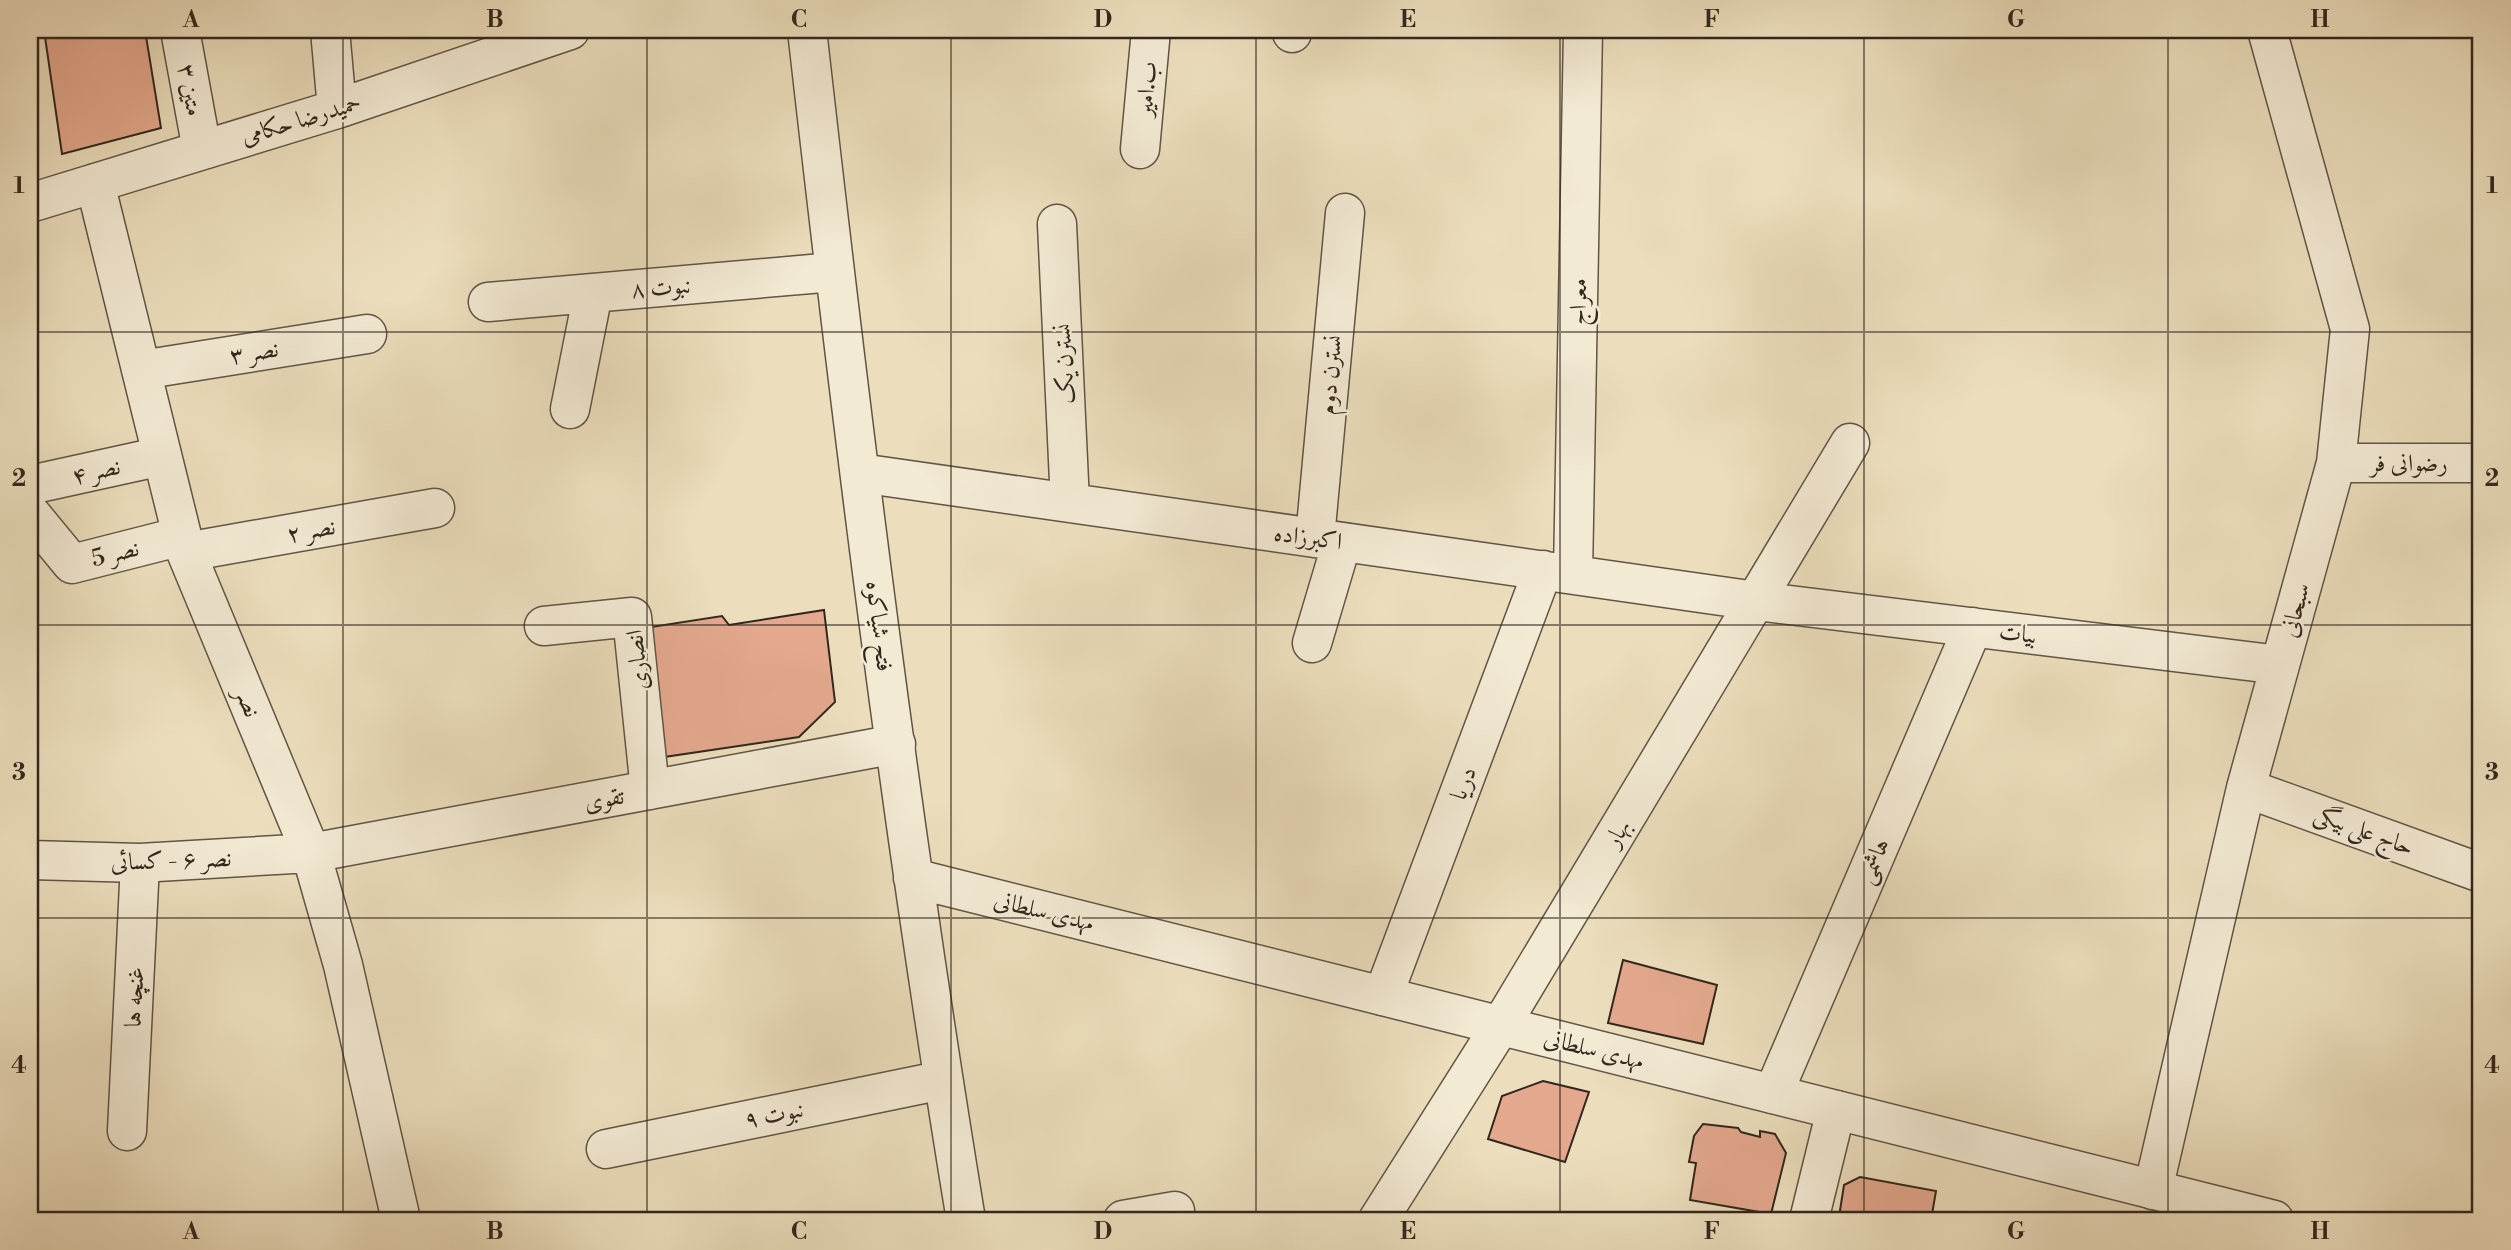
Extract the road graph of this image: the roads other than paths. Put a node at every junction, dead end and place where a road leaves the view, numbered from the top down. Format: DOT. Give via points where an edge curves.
graph roads {
  1 [pos="180,30"];
  2 [pos="330,30"];
  3 [pos="570,30"];
  4 [pos="807,30"];
  5 [pos="1151,30"];
  6 [pos="1583,30"];
  7 [pos="2267,30"];
  8 [pos="337,109"];
  9 [pos="1140,149"];
  10 [pos="202,150"];
  11 [pos="95,183"];
  12 [pos="30,203"];
  13 [pos="1345,213"];
  14 [pos="1057,225"];
  15 [pos="834,272"];
  16 [pos="593,293"];
  17 [pos="488,302"];
  18 [pos="367,334"];
  19 [pos="141,370"];
  20 [pos="570,409"];
  21 [pos="1850,443"];
  22 [pos="162,456"];
  23 [pos="2336,463"];
  24 [pos="2481,463"];
  25 [pos="860,473"];
  26 [pos="30,485"];
  27 [pos="1070,503"];
  28 [pos="435,508"];
  29 [pos="30,513"];
  30 [pos="1328,540"];
  31 [pos="184,544"];
  32 [pos="1558,572"];
  33 [pos="1756,601"];
  34 [pos="544,626"];
  35 [pos="1973,627"];
  36 [pos="1312,643"];
  37 [pos="2280,665"];
  38 [pos="896,744"];
  39 [pos="2246,788"];
  40 [pos="650,790"];
  41 [pos="312,853"];
  42 [pos="30,860"];
  43 [pos="140,863"];
  44 [pos="2481,873"];
  45 [pos="913,878"];
  46 [pos="1383,996"];
  47 [pos="1501,1026"];
  48 [pos="943,1080"];
  49 [pos="1773,1094"];
  50 [pos="1836,1110"];
  51 [pos="127,1131"];
  52 [pos="606,1149"];
  53 [pos="2153,1190"];
  54 [pos="1175,1211"];
  55 [pos="401,1220"];
  56 [pos="967,1220"];
  57 [pos="1123,1220"];
  58 [pos="1378,1220"];
  59 [pos="1808,1220"];
  60 [pos="2274,1220"];
  1 -- 10 [label="street, متین ۳"];
  2 -- 8 [label="street"];
  3 -- 8 [label="street, حمیدرضا حکامی"];
  4 -- 15 [label="street, فتح شیاکوه"];
  5 -- 9 [label="street, ب.امیر"];
  6 -- 32 [label="street, معراج"];
  7 -- 23 [label="street, سبحانی" via="2350,329"];
  8 -- 10 [label="street, حمیدرضا حکامی"];
  10 -- 11 [label="street, حمیدرضا حکامی"];
  11 -- 12 [label="street, حمیدرضا حکامی"];
  11 -- 19 [label="street, نصر"];
  13 -- 30 [label="street, نسترن دوم"];
  14 -- 27 [label="street, نسترن یک"];
  15 -- 16 [label="street, نبوت ۸"];
  15 -- 25 [label="street, فتح شیاکوه"];
  16 -- 17 [label="street, نبوت ۸"];
  16 -- 20 [label="street"];
  18 -- 19 [label="street, نصر ۳"];
  19 -- 22 [label="street, نصر"];
  21 -- 33 [label="street, بهار"];
  22 -- 26 [label="street, نصر ۴"];
  22 -- 31 [label="street, نصر"];
  23 -- 24 [label="street, رضوانی فر"];
  23 -- 37 [label="street, سبحانی"];
  25 -- 27 [label="street, اکبرزاده"];
  25 -- 38 [label="street, فتح شیاکوه"];
  27 -- 30 [label="street, اکبرزاده"];
  28 -- 31 [label="street, نصر ۲"];
  29 -- 31 [label="street, نصر 5" via="72,564"];
  30 -- 32 [label="street, اکبرزاده"];
  30 -- 36 [label="street, نسترن دوم"];
  31 -- 41 [label="street, نصر"];
  32 -- 33 [label="street, اکبرزاده"];
  32 -- 46 [label="street, دریا"];
  33 -- 35 [label="street, بیات"];
  33 -- 47 [label="street, بهار"];
  34 -- 40 [label="street, انصاری" via="632,617"];
  35 -- 37 [label="street, بیات"];
  35 -- 49 [label="street, هاشمی"];
  37 -- 39 [label="street, سبحانی"];
  38 -- 40 [label="street, تقوی"];
  38 -- 45 [label="street, فتح شیاکوه"];
  39 -- 44 [label="street, حاج علی بیگی"];
  39 -- 53 [label="street, سبحانی"];
  40 -- 41 [label="street, تقوی"];
  41 -- 43 [label="street, نصر ۶ - کسائی"];
  41 -- 55 [label="street, نصر"];
  42 -- 43 [label="street, نصر ۶ - کسائی"];
  43 -- 51 [label="street, غنچه ها"];
  45 -- 46 [label="street, مهدی سلطانی"];
  45 -- 48 [label="street, فتح شیاکوه"];
  46 -- 47 [label="street, مهدی سلطانی"];
  47 -- 49 [label="street, مهدی سلطانی"];
  47 -- 58 [label="street, بهار"];
  48 -- 52 [label="street, نبوت ۹"];
  48 -- 56 [label="street, فتح شیاکوه"];
  49 -- 50 [label="street, مهدی سلطانی"];
  50 -- 53 [label="street, مهدی سلطانی"];
  50 -- 59 [label="street"];
  53 -- 60 [label="street, مهدی سلطانی"];
  54 -- 57 [label="street"];
}
